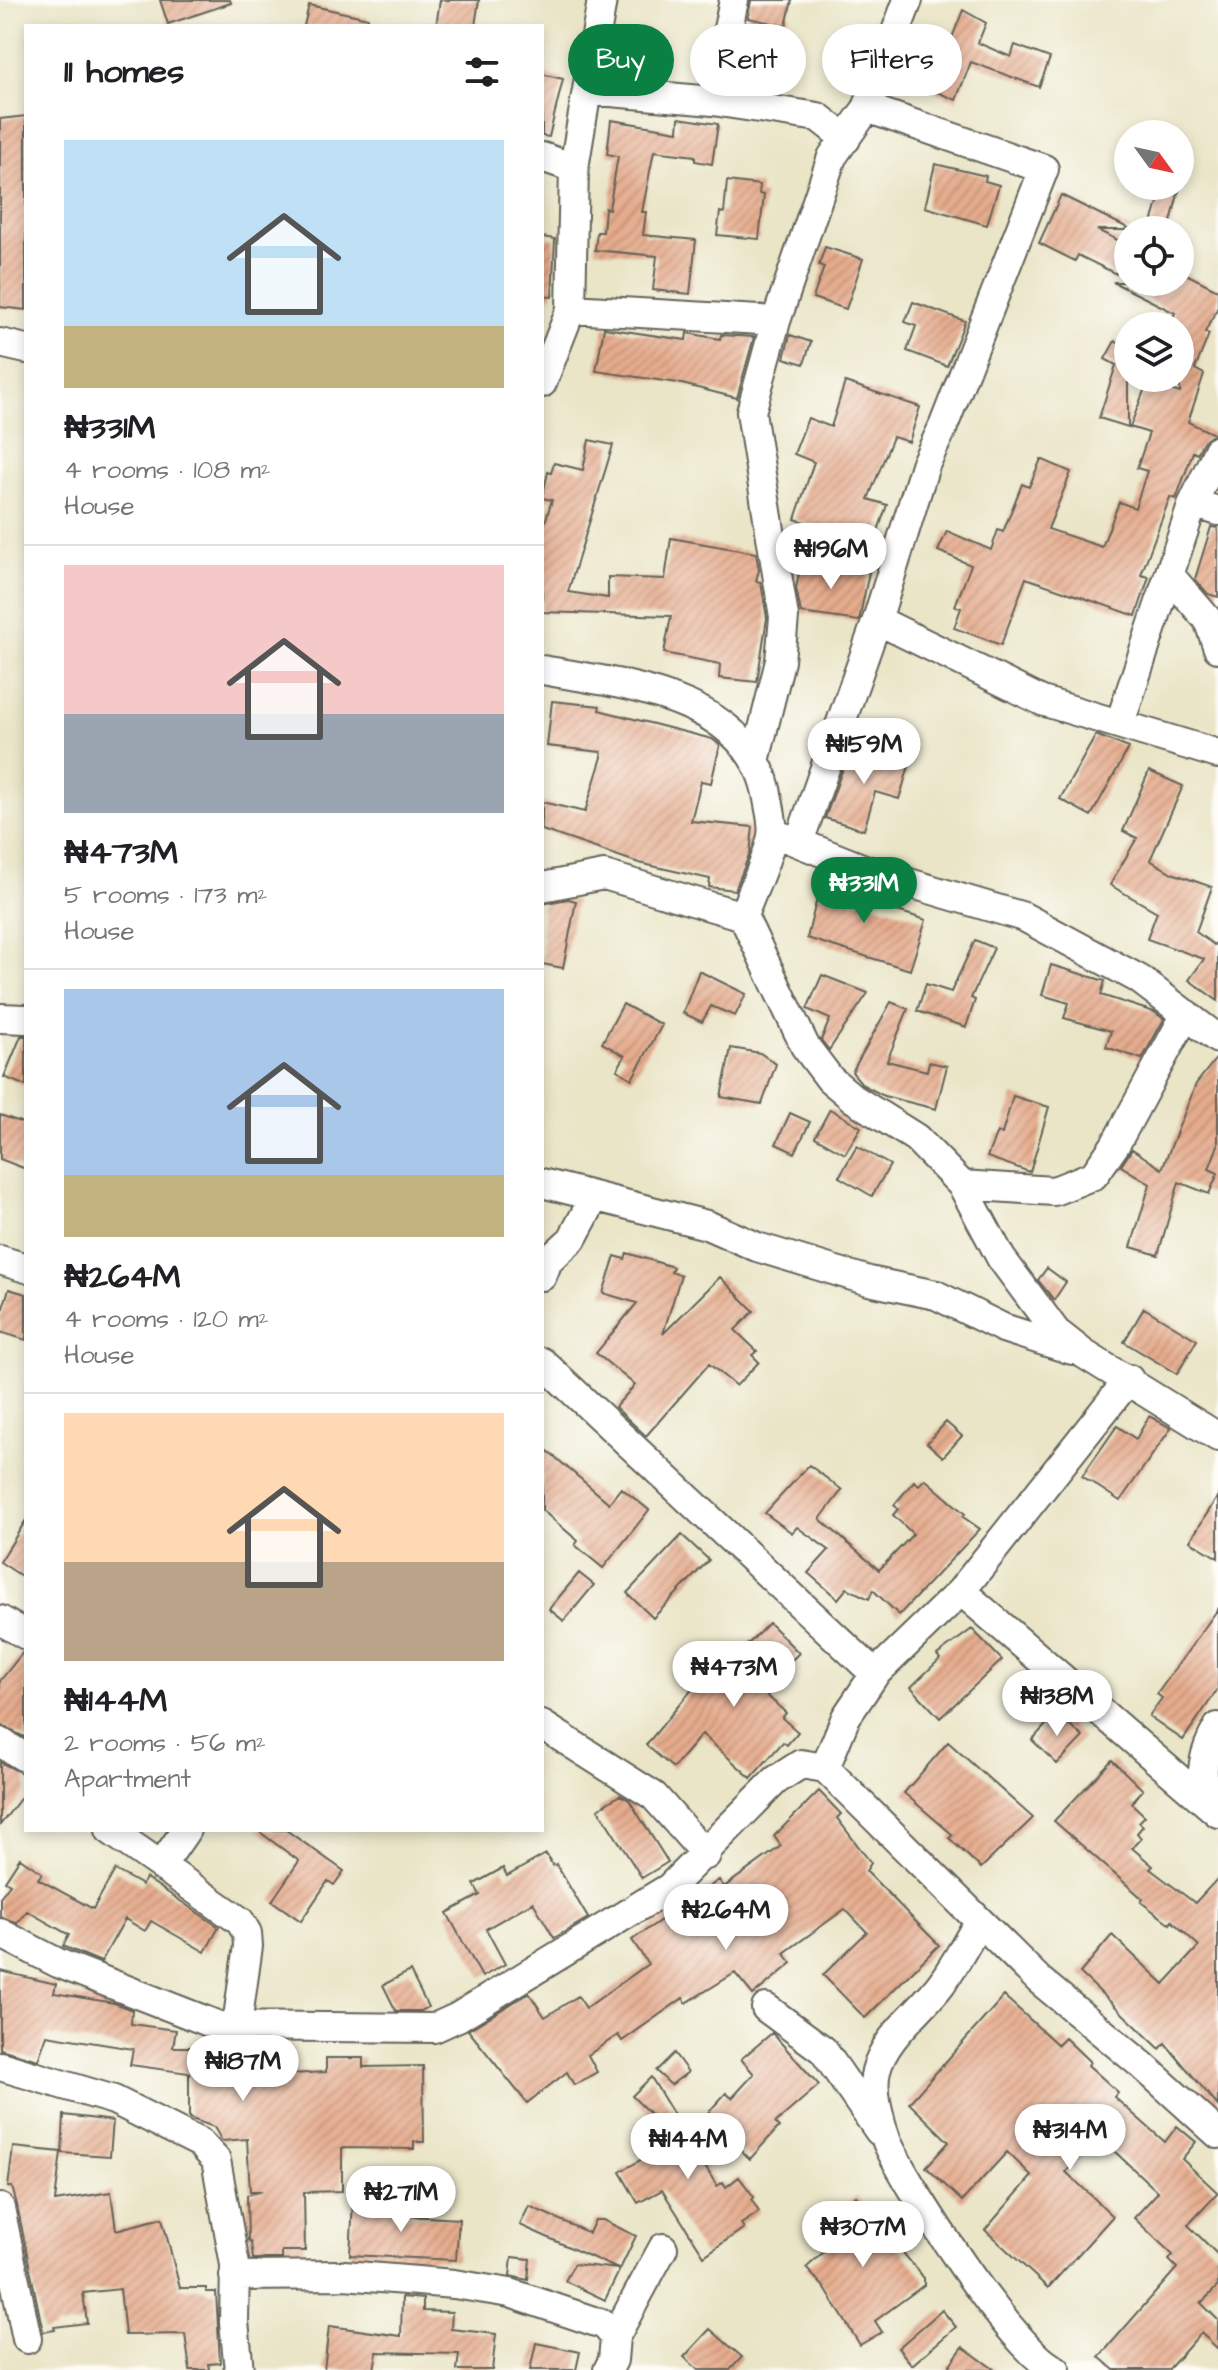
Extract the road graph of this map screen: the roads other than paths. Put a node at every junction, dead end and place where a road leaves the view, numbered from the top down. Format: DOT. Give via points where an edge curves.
graph roads {
  1 [pos="602,0"];
  2 [pos="734,0"];
  3 [pos="908,0"];
  4 [pos="598,24"];
  5 [pos="587,96"];
  6 [pos="656,96"];
  7 [pos="713,101"];
  8 [pos="867,108"];
  9 [pos="846,139"];
  10 [pos="544,158"];
  11 [pos="574,168"];
  12 [pos="571,309"];
  13 [pos="776,321"];
  14 [pos="0,343"];
  15 [pos="24,349"];
  16 [pos="544,374"];
  17 [pos="1218,450"];
  18 [pos="1205,507"];
  19 [pos="1171,577"];
  20 [pos="877,620"];
  21 [pos="1218,648"];
  22 [pos="544,670"];
  23 [pos="1120,723"];
  24 [pos="1218,754"];
  25 [pos="755,761"];
  26 [pos="786,838"];
  27 [pos="544,887"];
  28 [pos="743,916"];
  29 [pos="1186,1014"];
  30 [pos="0,1018"];
  31 [pos="24,1019"];
  32 [pos="1218,1039"];
  33 [pos="544,1184"];
  34 [pos="962,1185"];
  35 [pos="594,1198"];
  36 [pos="544,1271"];
  37 [pos="1084,1354"];
  38 [pos="544,1364"];
  39 [pos="1129,1379"];
  40 [pos="1218,1437"];
  41 [pos="961,1591"];
  42 [pos="0,1620"];
  43 [pos="24,1634"];
  44 [pos="875,1674"];
  45 [pos="544,1726"];
  46 [pos="1218,1727"];
  47 [pos="0,1742"];
  48 [pos="24,1757"];
  49 [pos="825,1768"];
  50 [pos="1211,1807"];
  51 [pos="113,1832"];
  52 [pos="185,1832"];
  53 [pos="706,1855"];
  54 [pos="161,1866"];
  55 [pos="979,1922"];
  56 [pos="1,1935"];
  57 [pos="766,2008"];
  58 [pos="237,2025"];
  59 [pos="0,2066"];
  60 [pos="1218,2134"];
  61 [pos="887,2141"];
  62 [pos="0,2208"];
  63 [pos="663,2248"];
  64 [pos="234,2276"];
  65 [pos="615,2337"];
  66 [pos="27,2339"];
  67 [pos="239,2370"];
  68 [pos="608,2370"];
  69 [pos="1056,2370"];
  1 -- 4 [label="street"];
  2 -- 7 [label="street"];
  3 -- 8 [label="street"];
  5 -- 11 [label="street"];
  6 -- 7 [label="street"];
  7 -- 9 [label="street" via="818,117"];
  8 -- 9 [label="street"];
  8 -- 20 [label="street" via="1044,169 925,465"];
  9 -- 13 [label="street" via="832,157"];
  10 -- 11 [label="street"];
  11 -- 12 [label="street"];
  12 -- 13 [label="street"];
  12 -- 16 [label="street"];
  13 -- 25 [label="street" via="751,412 784,617 780,661"];
  14 -- 15 [label="street"];
  17 -- 18 [label="street"];
  18 -- 19 [label="street"];
  19 -- 21 [label="street" via="1208,620"];
  19 -- 23 [label="street"];
  20 -- 23 [label="street" via="1042,701"];
  20 -- 26 [label="street"];
  22 -- 25 [label="street" via="642,688 705,714 733,733"];
  23 -- 24 [label="street"];
  25 -- 26 [label="street"];
  26 -- 28 [label="street"];
  26 -- 29 [label="street" via="872,872 1024,917 1127,972"];
  27 -- 28 [label="street" via="613,876"];
  28 -- 34 [label="street" via="805,1046 830,1079 916,1138"];
  29 -- 32 [label="street"];
  29 -- 34 [label="street" via="1094,1175 1054,1191"];
  30 -- 31 [label="street"];
  33 -- 35 [label="street"];
  34 -- 37 [label="street" via="1001,1258 1056,1332"];
  35 -- 36 [label="street" via="572,1239"];
  35 -- 37 [label="street" via="707,1225 757,1247 936,1295 1003,1328"];
  37 -- 39 [label="street"];
  38 -- 44 [label="street"];
  39 -- 40 [label="street"];
  39 -- 41 [label="street"];
  41 -- 44 [label="street"];
  41 -- 50 [label="street"];
  42 -- 43 [label="street"];
  44 -- 49 [label="street" via="846,1717"];
  45 -- 53 [label="street" via="654,1796"];
  46 -- 50 [label="street" via="1200,1772"];
  47 -- 48 [label="street"];
  49 -- 53 [label="street" via="801,1764 776,1780"];
  49 -- 55 [label="street"];
  51 -- 54 [label="street"];
  52 -- 54 [label="street"];
  53 -- 58 [label="street" via="669,1888 434,2028"];
  54 -- 58 [label="street" via="240,1921 247,1933"];
  55 -- 60 [label="street"];
  55 -- 61 [label="street" via="941,1984 878,2064 878,2105"];
  56 -- 58 [label="street" via="219,2026"];
  57 -- 61 [label="street" via="823,2050"];
  59 -- 64 [label="street" via="114,2100 200,2143 216,2160"];
  61 -- 69 [label="street" via="969,2275 1023,2343"];
  62 -- 66 [label="street"];
  63 -- 65 [label="street"];
  64 -- 65 [label="street" via="344,2275 510,2293 605,2325"];
  64 -- 67 [label="street"];
  65 -- 68 [label="street"];
}
